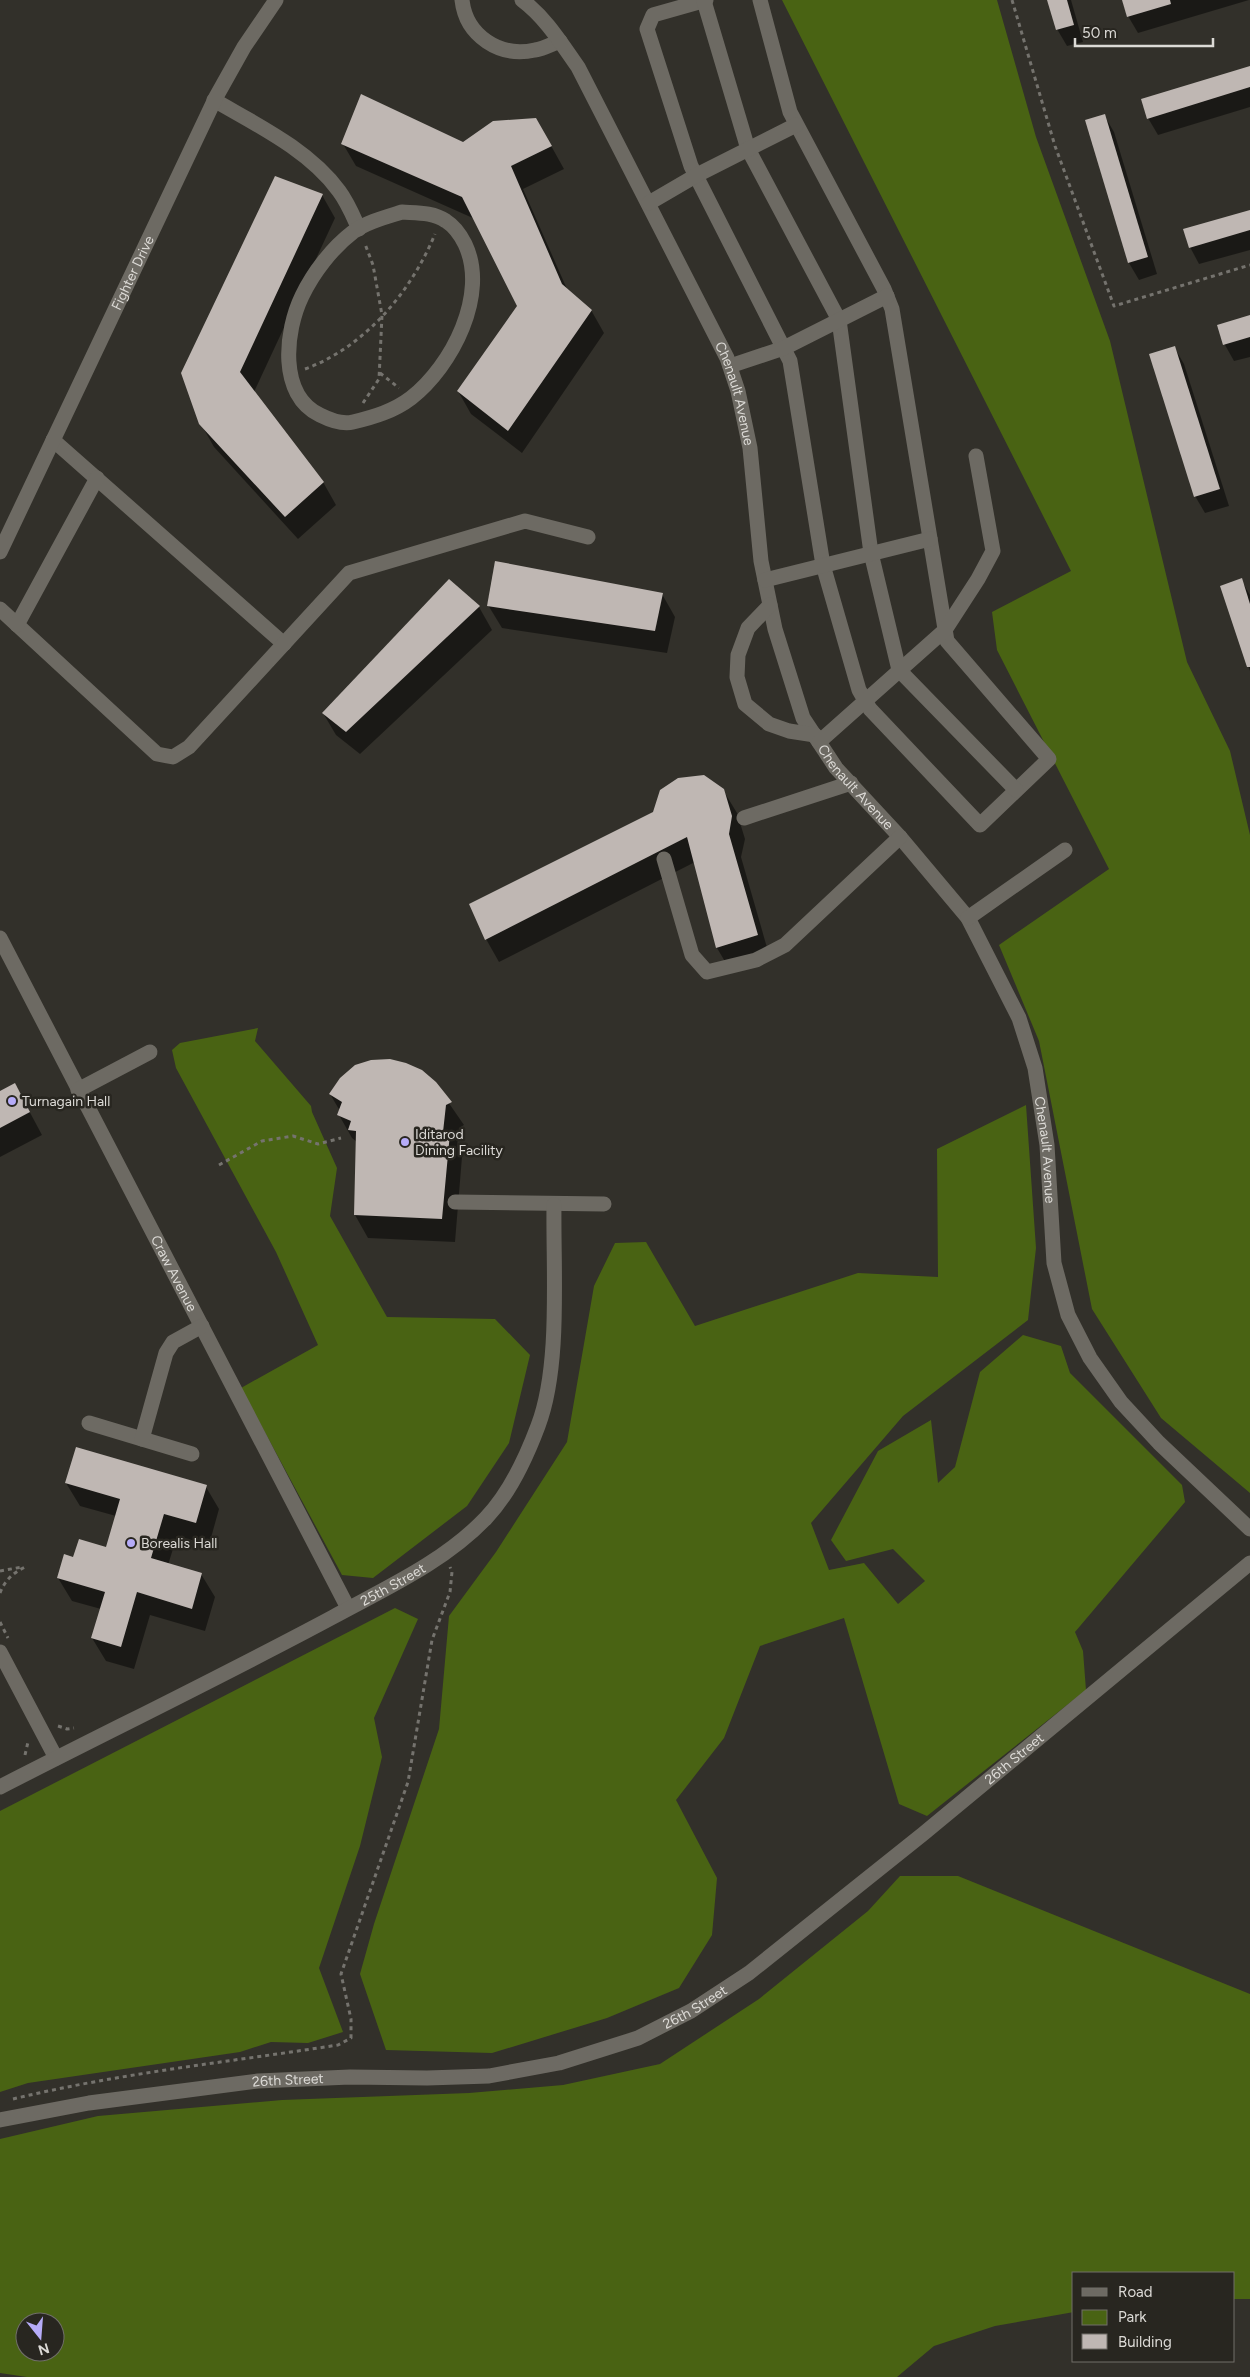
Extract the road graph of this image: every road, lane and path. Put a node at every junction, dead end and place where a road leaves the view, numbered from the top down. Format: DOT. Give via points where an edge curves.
graph roads {
  1 [pos="276,0"];
  2 [pos="462,0"];
  3 [pos="522,0"];
  4 [pos="705,0"];
  5 [pos="760,0"];
  6 [pos="1012,0"];
  7 [pos="560,41"];
  8 [pos="214,100"];
  9 [pos="796,124"];
  10 [pos="748,149"];
  11 [pos="696,175"];
  12 [pos="649,203"];
  13 [pos="442,219"];
  14 [pos="359,230"];
  15 [pos="1250,265"];
  16 [pos="887,296"];
  17 [pos="382,316"];
  18 [pos="839,320"];
  19 [pos="784,348"];
  20 [pos="730,366"];
  21 [pos="290,372"];
  22 [pos="380,373"];
  23 [pos="411,398"];
  24 [pos="348,423"];
  25 [pos="53,440"];
  26 [pos="976,456"];
  27 [pos="97,478"];
  28 [pos="588,537"];
  29 [pos="930,539"];
  30 [pos="0,552"];
  31 [pos="871,553"];
  32 [pos="824,565"];
  33 [pos="765,580"];
  34 [pos="770,605"];
  35 [pos="0,609"];
  36 [pos="17,625"];
  37 [pos="945,630"];
  38 [pos="284,644"];
  39 [pos="899,670"];
  40 [pos="865,700"];
  41 [pos="817,738"];
  42 [pos="851,784"];
  43 [pos="1016,790"];
  44 [pos="744,818"];
  45 [pos="900,837"];
  46 [pos="1066,850"];
  47 [pos="664,858"];
  48 [pos="968,918"];
  49 [pos="0,938"];
  50 [pos="150,1052"];
  51 [pos="78,1090"];
  52 [pos="341,1138"];
  53 [pos="219,1165"];
  54 [pos="455,1202"];
  55 [pos="604,1204"];
  56 [pos="554,1205"];
  57 [pos="202,1326"];
  58 [pos="89,1423"];
  59 [pos="142,1439"];
  60 [pos="192,1454"];
  61 [pos="1250,1529"];
  62 [pos="445,1552"];
  63 [pos="1250,1563"];
  64 [pos="0,1571"];
  65 [pos="0,1593"];
  66 [pos="348,1608"];
  67 [pos="0,1652"];
  68 [pos="56,1758"];
  69 [pos="0,1787"];
  70 [pos="8,2100"];
  71 [pos="0,2120"];
  1 -- 8 [label="street, Fighter Drive"];
  2 -- 7 [label="street" via="472,28 488,44 510,52 534,51"];
  3 -- 7 [label="street, Chenault Avenue" via="534,9"];
  4 -- 10 [label="street"];
  4 -- 11 [label="street" via="653,15 647,29"];
  5 -- 9 [label="street"];
  6 -- 15 [label="path" via="1054,146 1114,306"];
  7 -- 12 [label="street, Chenault Avenue" via="578,67"];
  8 -- 14 [label="street" via="281,139 325,175 339,191"];
  8 -- 25 [label="street, Fighter Drive"];
  9 -- 10 [label="street"];
  9 -- 16 [label="street"];
  10 -- 11 [label="street"];
  10 -- 18 [label="street"];
  11 -- 12 [label="street"];
  11 -- 19 [label="street"];
  12 -- 20 [label="street, Chenault Avenue"];
  13 -- 14 [label="street" via="424,213 402,212"];
  13 -- 17 [label="path" via="418,271"];
  13 -- 23 [label="street" via="461,236 470,254 473,276 470,304 460,335 440,368"];
  14 -- 17 [label="path" via="373,265"];
  14 -- 21 [label="street" via="330,256 313,276 301,298 289,347"];
  16 -- 18 [label="street"];
  16 -- 29 [label="street" via="892,309"];
  17 -- 21 [label="path" via="329,358 303,370"];
  17 -- 22 [label="path"];
  18 -- 19 [label="street"];
  18 -- 31 [label="street"];
  19 -- 20 [label="street"];
  19 -- 32 [label="street" via="790,361"];
  20 -- 33 [label="street, Chenault Avenue" via="750,448"];
  21 -- 24 [label="street" via="301,399 313,412"];
  22 -- 23 [label="path"];
  22 -- 24 [label="path"];
  23 -- 24 [label="street" via="384,414"];
  25 -- 27 [label="street"];
  25 -- 30 [label="street, Fighter Drive"];
  26 -- 37 [label="street" via="993,552"];
  27 -- 36 [label="street"];
  27 -- 38 [label="street"];
  28 -- 38 [label="street" via="525,521 349,573"];
  29 -- 31 [label="street"];
  29 -- 37 [label="street"];
  31 -- 32 [label="street"];
  31 -- 39 [label="street"];
  32 -- 33 [label="street"];
  32 -- 40 [label="street" via="859,690"];
  33 -- 34 [label="street, Chenault Avenue"];
  34 -- 41 [label="street, Chenault Avenue" via="803,718"];
  34 -- 41 [label="street" via="748,628 738,655 736,677 745,704 769,724"];
  35 -- 36 [label="street"];
  36 -- 38 [label="street" via="157,754 173,757 189,747"];
  37 -- 39 [label="street"];
  37 -- 43 [label="street" via="947,641 1049,759"];
  39 -- 40 [label="street"];
  39 -- 43 [label="street"];
  40 -- 41 [label="street"];
  40 -- 43 [label="street" via="980,825"];
  41 -- 42 [label="street, Chenault Avenue" via="836,768"];
  42 -- 44 [label="street"];
  42 -- 45 [label="street, Chenault Avenue"];
  45 -- 47 [label="street" via="785,945 756,960 707,972 692,955"];
  45 -- 48 [label="street, Chenault Avenue"];
  46 -- 48 [label="street"];
  48 -- 61 [label="street, Chenault Avenue" via="1019,1018 1035,1068 1047,1145 1054,1263 1068,1315 1090,1358 1121,1402 1159,1443"];
  49 -- 51 [label="street, Craw Avenue"];
  50 -- 51 [label="street"];
  51 -- 57 [label="street, Craw Avenue"];
  52 -- 53 [label="path" via="318,1144 293,1136 262,1141"];
  54 -- 56 [label="street"];
  55 -- 56 [label="street"];
  56 -- 62 [label="street, 25th Street" via="552,1353 539,1424 509,1489 486,1518"];
  57 -- 59 [label="street" via="173,1342 166,1353"];
  57 -- 66 [label="street, Craw Avenue"];
  58 -- 59 [label="street"];
  59 -- 60 [label="street"];
  62 -- 66 [label="street, 25th Street" via="416,1572"];
  62 -- 70 [label="path" via="452,1572 450,1592 432,1640 408,1782 341,1974 351,2019 351,2038 338,2045 166,2069"];
  63 -- 71 [label="street, 26th Street" via="923,1834 749,1973 691,2012 638,2038 559,2063 489,2076 258,2081 90,2102"];
  64 -- 65 [label="path" via="25,1567 13,1573"];
  66 -- 68 [label="street, 25th Street"];
  67 -- 68 [label="street"];
  68 -- 69 [label="street, 25th Street"];
}
